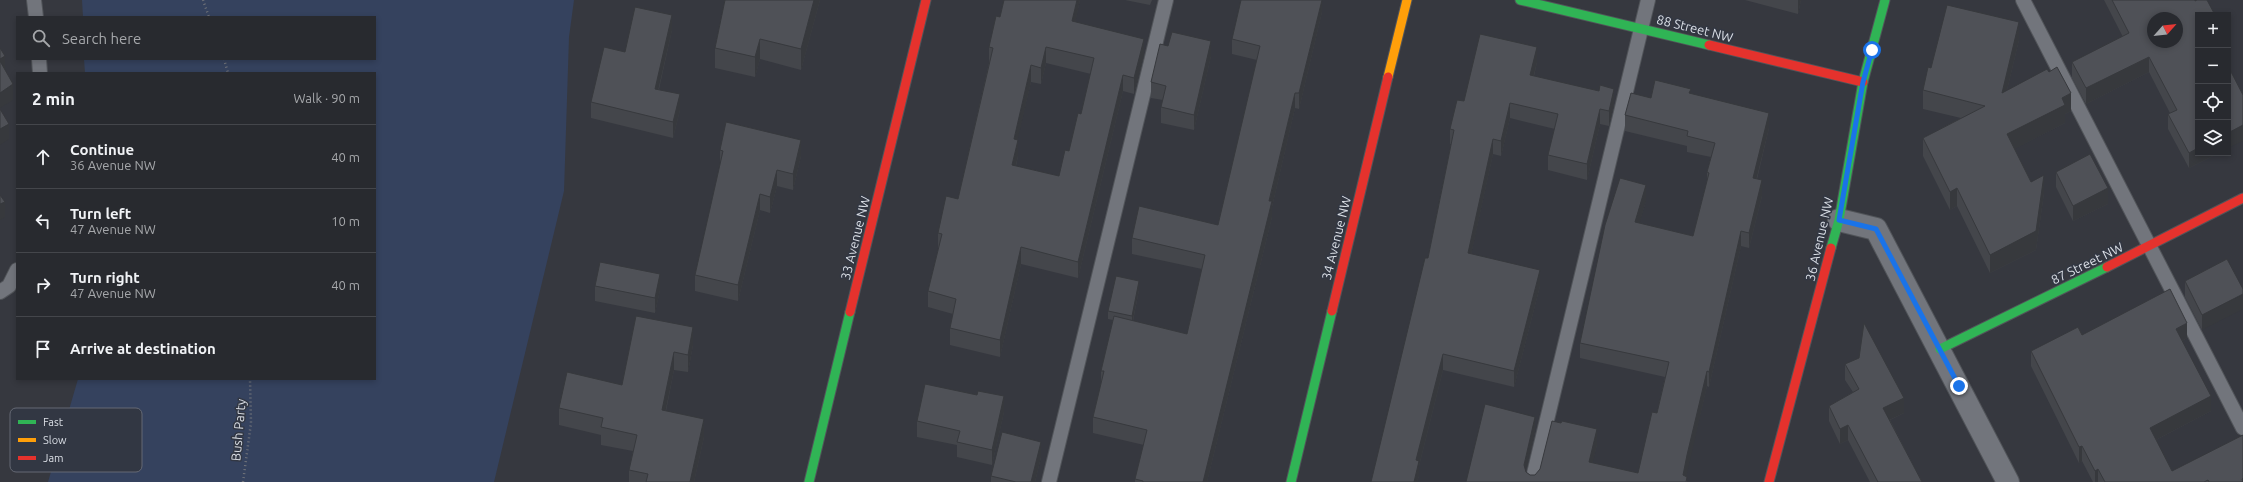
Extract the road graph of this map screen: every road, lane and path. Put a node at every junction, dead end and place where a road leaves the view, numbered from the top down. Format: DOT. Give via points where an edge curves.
graph roads {
  1 [pos="34,0"];
  2 [pos="203,0"];
  3 [pos="926,0"];
  4 [pos="1166,0"];
  5 [pos="1407,0"];
  6 [pos="1520,0"];
  7 [pos="1648,0"];
  8 [pos="1884,0"];
  9 [pos="2023,0"];
  10 [pos="36,16"];
  11 [pos="210,16"];
  12 [pos="1641,28"];
  13 [pos="39,60"];
  14 [pos="224,60"];
  15 [pos="40,72"];
  16 [pos="228,72"];
  17 [pos="1863,82"];
  18 [pos="2243,198"];
  19 [pos="1839,220"];
  20 [pos="2150,246"];
  21 [pos="16,272"];
  22 [pos="0,292"];
  23 [pos="1940,349"];
  24 [pos="250,380"];
  25 [pos="2243,428"];
  26 [pos="243,482"];
  27 [pos="809,482"];
  28 [pos="1049,482"];
  29 [pos="1291,482"];
  30 [pos="1532,482"];
  31 [pos="1769,482"];
  32 [pos="2008,482"];
  1 -- 10 [label="lane"];
  2 -- 11 [label="path"];
  3 -- 27 [label="street, 33 Avenue NW"];
  4 -- 28 [label="lane"];
  5 -- 29 [label="street, 34 Avenue NW"];
  6 -- 12 [label="street, 88 Street NW"];
  7 -- 12 [label="lane"];
  8 -- 17 [label="street, 36 Avenue NW"];
  9 -- 20 [label="lane"];
  12 -- 17 [label="street, 88 Street NW"];
  12 -- 30 [label="lane"];
  13 -- 15 [label="lane"];
  14 -- 16 [label="path"];
  17 -- 19 [label="street, 36 Avenue NW"];
  18 -- 20 [label="street, 87 Street NW"];
  19 -- 23 [label="street" via="1876,229"];
  19 -- 31 [label="street, 36 Avenue NW"];
  20 -- 23 [label="street, 87 Street NW"];
  20 -- 25 [label="lane"];
  21 -- 22 [label="lane" via="9,286"];
  23 -- 32 [label="street"];
  24 -- 26 [label="path, Bush Party" via="251,423"];
}
